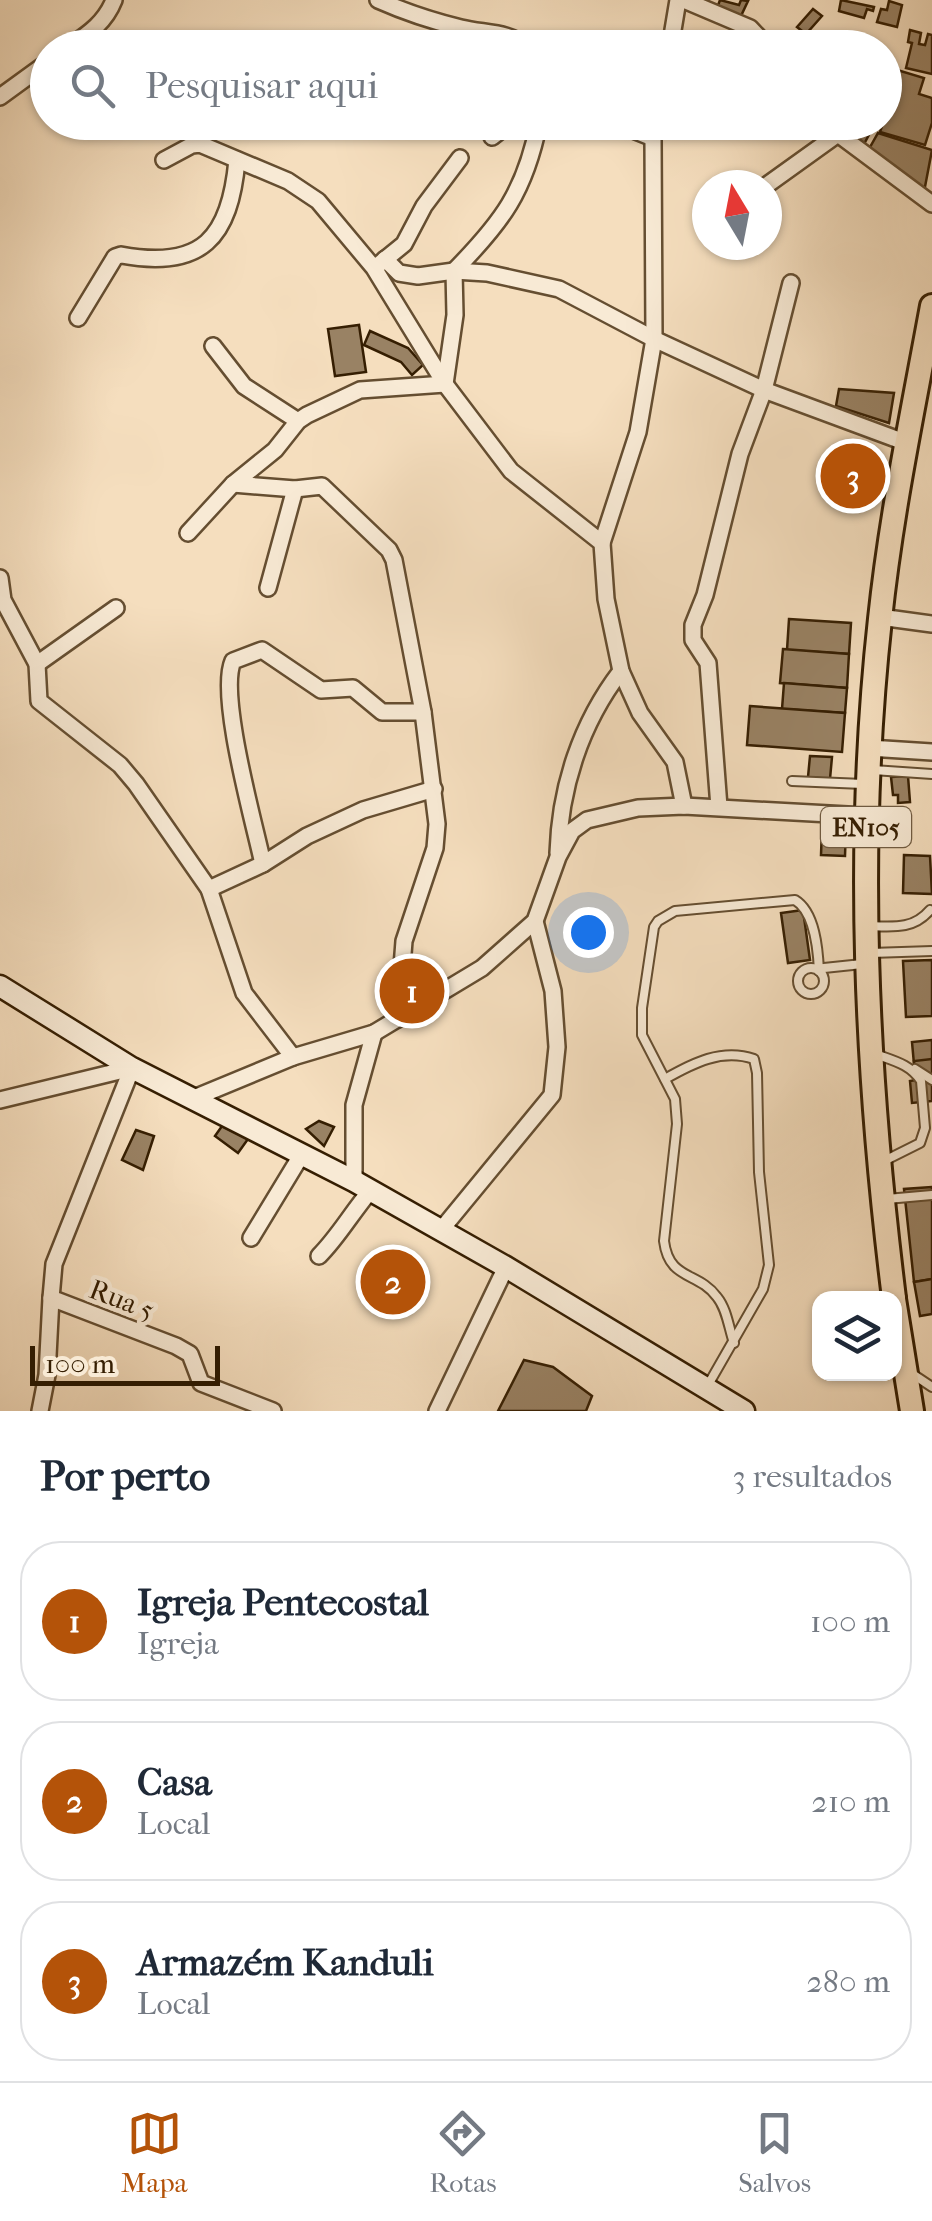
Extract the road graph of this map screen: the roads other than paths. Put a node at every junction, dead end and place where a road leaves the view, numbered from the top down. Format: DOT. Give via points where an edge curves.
graph roads {
  1 [pos="114,0"];
  2 [pos="378,0"];
  3 [pos="681,0"];
  4 [pos="93,30"];
  5 [pos="468,30"];
  6 [pos="674,30"];
  7 [pos="752,30"];
  8 [pos="30,75"];
  9 [pos="0,97"];
  10 [pos="536,140"];
  11 [pos="654,140"];
  12 [pos="820,140"];
  13 [pos="849,140"];
  14 [pos="460,158"];
  15 [pos="164,160"];
  16 [pos="237,160"];
  17 [pos="782,172"];
  18 [pos="932,204"];
  19 [pos="380,264"];
  20 [pos="454,271"];
  21 [pos="791,283"];
  22 [pos="932,306"];
  23 [pos="78,318"];
  24 [pos="654,339"];
  25 [pos="213,346"];
  26 [pos="445,384"];
  27 [pos="764,390"];
  28 [pos="298,421"];
  29 [pos="907,443"];
  30 [pos="233,484"];
  31 [pos="296,488"];
  32 [pos="188,533"];
  33 [pos="602,543"];
  34 [pos="0,578"];
  35 [pos="268,588"];
  36 [pos="116,608"];
  37 [pos="880,617"];
  38 [pos="932,624"];
  39 [pos="37,664"];
  40 [pos="622,671"];
  41 [pos="423,712"];
  42 [pos="932,752"];
  43 [pos="868,768"];
  44 [pos="932,774"];
  45 [pos="792,781"];
  46 [pos="434,789"];
  47 [pos="684,806"];
  48 [pos="719,807"];
  49 [pos="866,816"];
  50 [pos="558,857"];
  51 [pos="263,864"];
  52 [pos="209,889"];
  53 [pos="930,910"];
  54 [pos="535,921"];
  55 [pos="866,926"];
  56 [pos="932,951"];
  57 [pos="866,958"];
  58 [pos="0,986"];
  59 [pos="398,1020"];
  60 [pos="374,1033"];
  61 [pos="871,1053"];
  62 [pos="292,1057"];
  63 [pos="132,1068"];
  64 [pos="911,1068"];
  65 [pos="665,1079"];
  66 [pos="932,1080"];
  67 [pos="194,1098"];
  68 [pos="0,1100"];
  69 [pos="932,1134"];
  70 [pos="920,1142"];
  71 [pos="302,1154"];
  72 [pos="880,1163"];
  73 [pos="362,1185"];
  74 [pos="932,1194"];
  75 [pos="882,1199"];
  76 [pos="441,1230"];
  77 [pos="251,1238"];
  78 [pos="318,1256"];
  79 [pos="506,1267"];
  80 [pos="893,1291"];
  81 [pos="51,1298"];
  82 [pos="734,1344"];
  83 [pos="902,1359"];
  84 [pos="903,1367"];
  85 [pos="932,1387"];
  86 [pos="706,1389"];
  87 [pos="910,1407"];
  88 [pos="40,1411"];
  89 [pos="274,1411"];
  90 [pos="436,1411"];
  91 [pos="744,1411"];
  1 -- 4 [label="street"];
  2 -- 5 [label="street"];
  3 -- 6 [label="street"];
  3 -- 7 [label="street"];
  8 -- 9 [label="street"];
  10 -- 20 [label="street" via="513,202"];
  11 -- 24 [label="street"];
  12 -- 17 [label="street"];
  13 -- 18 [label="street"];
  14 -- 19 [label="street" via="404,244"];
  15 -- 16 [label="street" via="200,144"];
  16 -- 19 [label="street" via="318,201"];
  16 -- 23 [label="street" via="230,212 198,248 167,260 115,257"];
  19 -- 20 [label="street" via="418,276"];
  19 -- 26 [label="street"];
  20 -- 24 [label="street" via="559,290"];
  20 -- 26 [label="street"];
  21 -- 27 [label="street"];
  22 -- 29 [label="main road, EN105"];
  24 -- 27 [label="street"];
  24 -- 33 [label="street" via="638,432"];
  25 -- 28 [label="street" via="244,386"];
  26 -- 28 [label="street" via="360,390"];
  26 -- 33 [label="street" via="511,472"];
  27 -- 29 [label="street"];
  27 -- 48 [label="street" via="693,625 693,640 708,663"];
  28 -- 30 [label="street" via="276,450"];
  29 -- 37 [label="main road, EN105"];
  30 -- 31 [label="street"];
  30 -- 32 [label="street"];
  31 -- 35 [label="street"];
  31 -- 41 [label="street" via="329,489 394,560"];
  33 -- 40 [label="street"];
  34 -- 39 [label="street" via="2,600"];
  36 -- 39 [label="street"];
  37 -- 38 [label="street"];
  37 -- 43 [label="main road, EN105"];
  39 -- 52 [label="street" via="38,702 120,765"];
  40 -- 47 [label="street" via="640,713 674,762"];
  40 -- 50 [label="street" via="593,715 570,770 558,820"];
  41 -- 46 [label="street"];
  41 -- 51 [label="street" via="382,712 353,688 321,690 262,650 233,662 234,734"];
  42 -- 43 [label="street"];
  43 -- 44 [label="lane"];
  43 -- 45 [label="lane"];
  43 -- 49 [label="main road, EN105"];
  46 -- 51 [label="street" via="363,810"];
  46 -- 59 [label="street" via="435,848 404,941"];
  47 -- 48 [label="street"];
  47 -- 50 [label="street" via="586,820"];
  48 -- 49 [label="street"];
  49 -- 55 [label="main road, EN105"];
  50 -- 54 [label="street"];
  51 -- 52 [label="street"];
  52 -- 62 [label="street" via="244,993"];
  53 -- 55 [label="lane" via="908,926"];
  54 -- 59 [label="street" via="482,968"];
  54 -- 76 [label="street" via="553,991 552,1095"];
  55 -- 57 [label="main road, EN105"];
  56 -- 57 [label="lane"];
  57 -- 61 [label="main road, EN105"];
  57 -- 65 [label="lane" via="820,971 811,922 795,900 675,911 658,920 642,1034"];
  58 -- 63 [label="main road"];
  59 -- 60 [label="street"];
  60 -- 62 [label="street"];
  60 -- 73 [label="street" via="354,1104"];
  61 -- 64 [label="lane"];
  61 -- 72 [label="main road, EN105"];
  62 -- 67 [label="street"];
  63 -- 67 [label="main road"];
  63 -- 68 [label="street"];
  63 -- 81 [label="street, Rua 5" via="54,1264"];
  64 -- 66 [label="lane"];
  64 -- 70 [label="lane" via="921,1081 926,1128"];
  65 -- 82 [label="lane" via="677,1124 666,1258 716,1294"];
  65 -- 82 [label="lane" via="722,1055 754,1060 769,1265"];
  67 -- 71 [label="main road"];
  69 -- 70 [label="lane"];
  70 -- 72 [label="lane"];
  71 -- 73 [label="main road"];
  71 -- 77 [label="street"];
  72 -- 75 [label="main road, EN105"];
  73 -- 76 [label="main road"];
  73 -- 78 [label="street" via="336,1238"];
  74 -- 75 [label="lane"];
  75 -- 80 [label="main road, EN105"];
  76 -- 79 [label="main road"];
  79 -- 86 [label="main road"];
  79 -- 90 [label="street"];
  81 -- 88 [label="street"];
  81 -- 89 [label="street, Rua 5" via="176,1346 190,1354 202,1384"];
  82 -- 86 [label="lane"];
  83 -- 84 [label="main road, EN105"];
  84 -- 85 [label="lane"];
  84 -- 87 [label="main road, EN105"];
  86 -- 91 [label="main road"];
}
